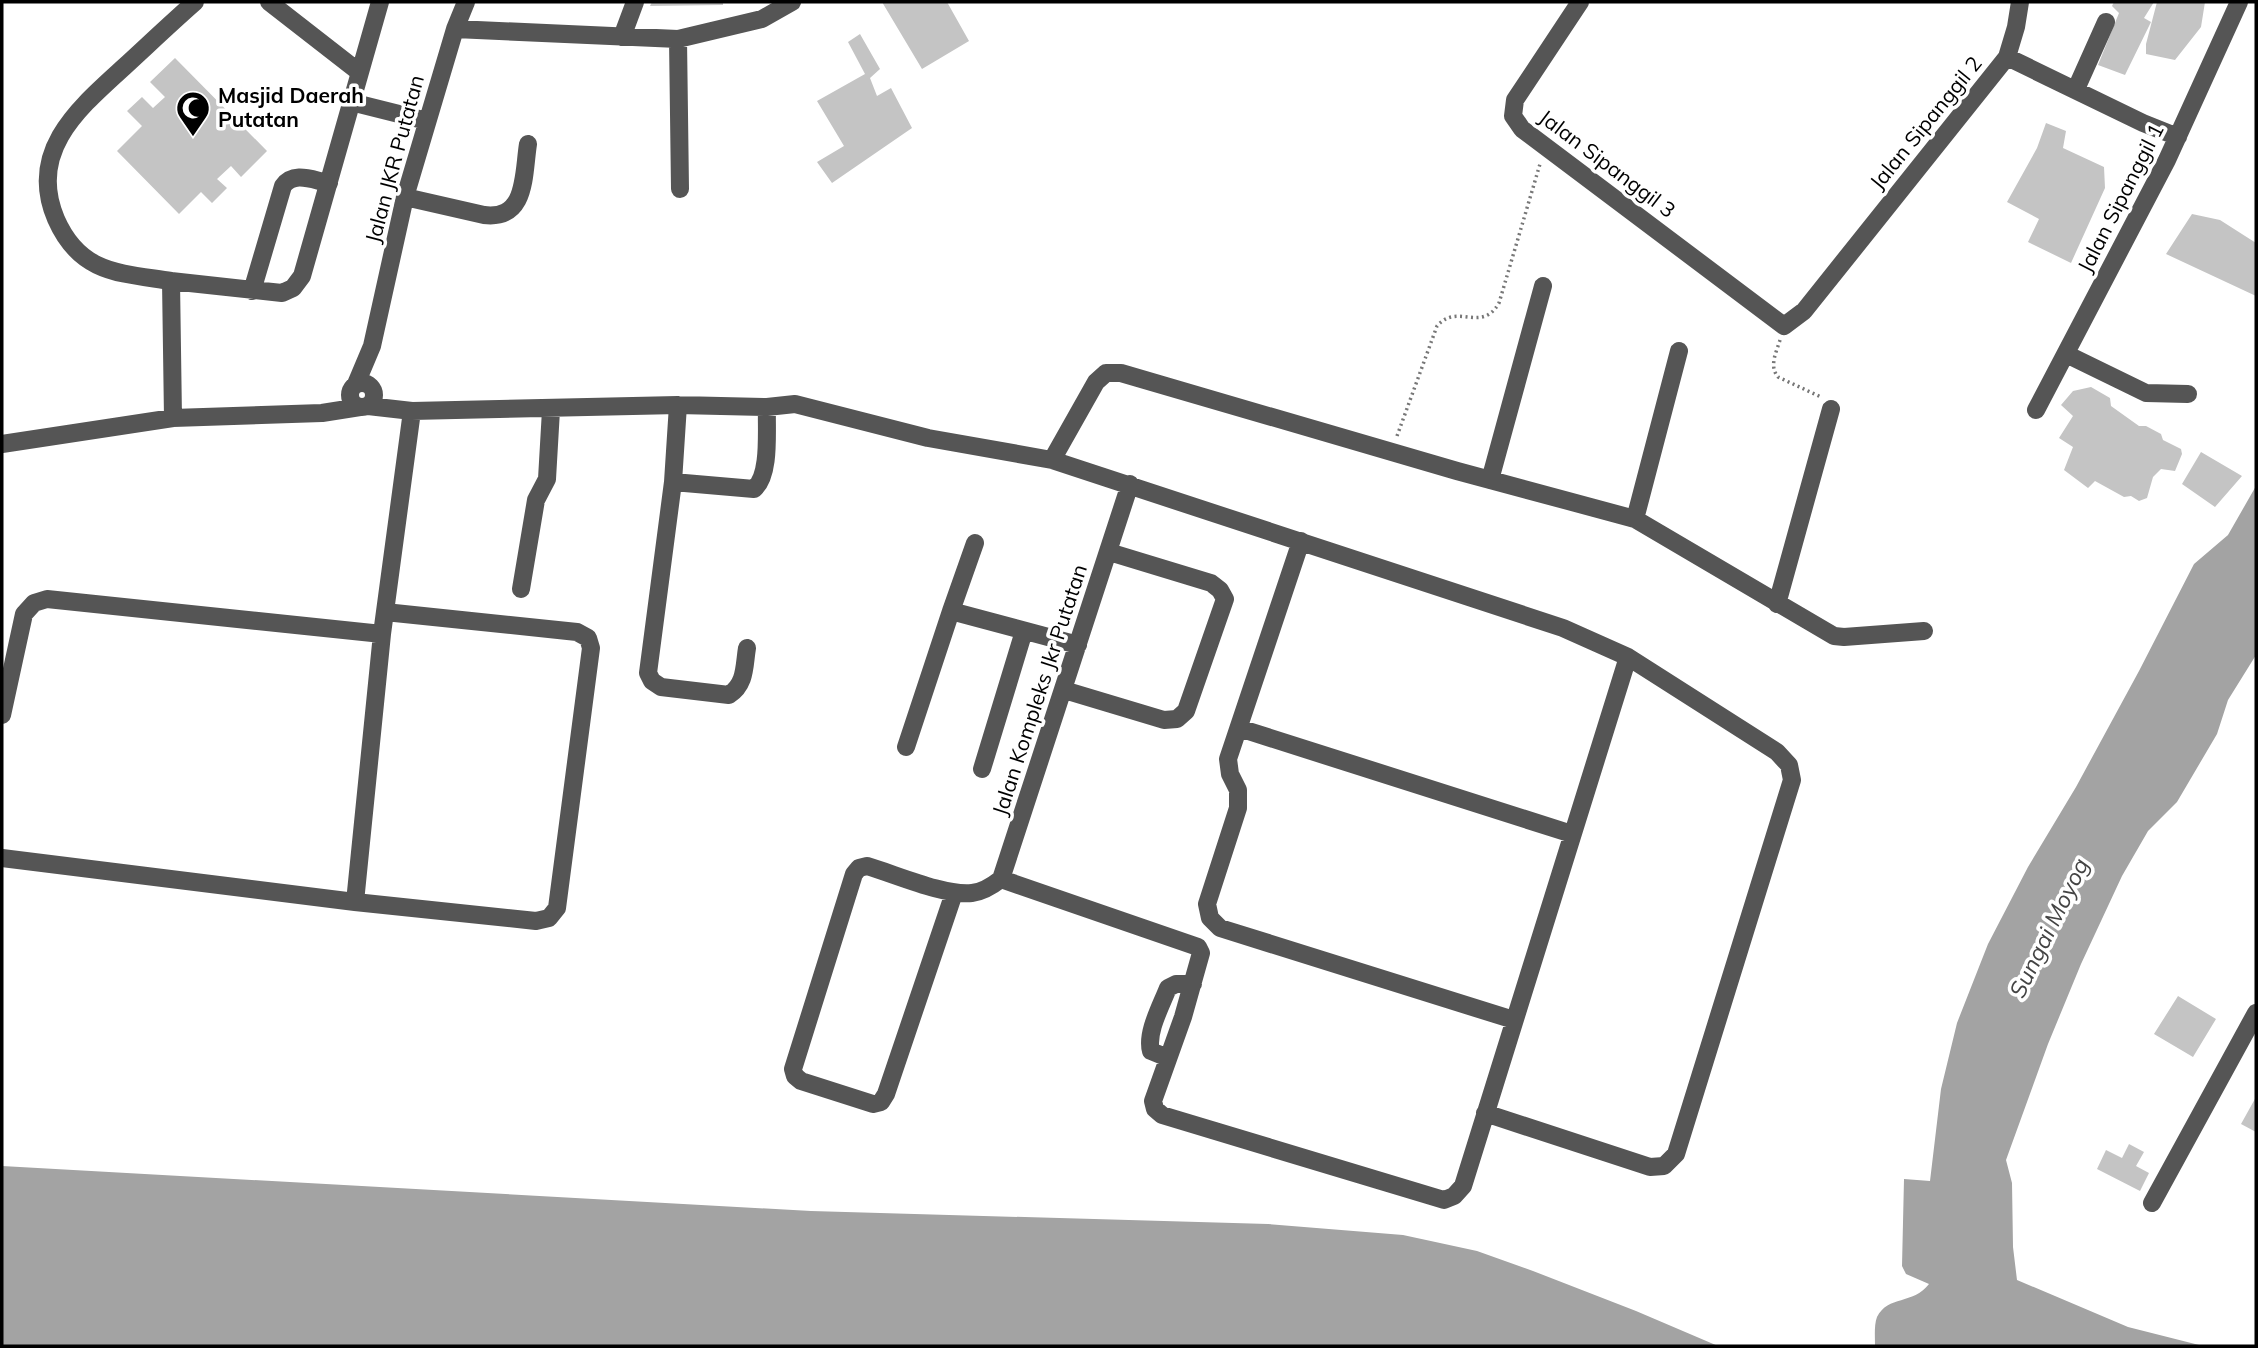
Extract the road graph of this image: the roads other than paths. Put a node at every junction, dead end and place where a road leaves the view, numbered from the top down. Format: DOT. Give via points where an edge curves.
graph roads {
  1 [pos="195,2"];
  2 [pos="269,2"];
  3 [pos="380,2"];
  4 [pos="466,2"];
  5 [pos="635,2"];
  6 [pos="792,2"];
  7 [pos="1580,2"];
  8 [pos="2020,2"];
  9 [pos="2239,2"];
  10 [pos="2106,22"];
  11 [pos="455,29"];
  12 [pos="622,37"];
  13 [pos="678,38"];
  14 [pos="2007,57"];
  15 [pos="359,72"];
  16 [pos="2076,89"];
  17 [pos="351,102"];
  18 [pos="427,121"];
  19 [pos="2178,137"];
  20 [pos="528,144"];
  21 [pos="329,183"];
  22 [pos="680,189"];
  23 [pos="405,197"];
  24 [pos="171,281"];
  25 [pos="1543,286"];
  26 [pos="252,291"];
  27 [pos="1783,326"];
  28 [pos="1679,351"];
  29 [pos="2066,354"];
  30 [pos="2188,394"];
  31 [pos="363,395"];
  32 [pos="678,405"];
  33 [pos="767,407"];
  34 [pos="1831,408"];
  35 [pos="551,410"];
  36 [pos="2036,410"];
  37 [pos="412,411"];
  38 [pos="173,418"];
  39 [pos="2,443"];
  40 [pos="1052,460"];
  41 [pos="1490,480"];
  42 [pos="673,482"];
  43 [pos="1130,484"];
  44 [pos="1635,519"];
  45 [pos="1301,541"];
  46 [pos="975,543"];
  47 [pos="1109,552"];
  48 [pos="521,589"];
  49 [pos="1777,604"];
  50 [pos="951,611"];
  51 [pos="385,612"];
  52 [pos="1024,631"];
  53 [pos="1924,631"];
  54 [pos="382,634"];
  55 [pos="1078,645"];
  56 [pos="747,648"];
  57 [pos="1628,657"];
  58 [pos="1064,691"];
  59 [pos="2,715"];
  60 [pos="1239,728"];
  61 [pos="906,747"];
  62 [pos="982,769"];
  63 [pos="1572,834"];
  64 [pos="2,858"];
  65 [pos="1001,880"];
  66 [pos="954,893"];
  67 [pos="355,902"];
  68 [pos="2256,1013"];
  69 [pos="1514,1020"];
  70 [pos="1485,1113"];
  71 [pos="2152,1203"];
  1 -- 24 [label="street" via="80,107 51,157 47,186 64,237 83,257 108,271"];
  2 -- 15 [label="street"];
  3 -- 15 [label="street"];
  4 -- 11 [label="street, Jalan JKR Putatan"];
  5 -- 12 [label="street"];
  6 -- 13 [label="street" via="762,19"];
  7 -- 27 [label="street, Jalan Sipanggil 3" via="1515,100 1513,116 1522,129"];
  8 -- 14 [label="street"];
  9 -- 19 [label="street, Jalan Sipanggil 1"];
  10 -- 16 [label="street"];
  11 -- 12 [label="street"];
  11 -- 18 [label="street, Jalan JKR Putatan"];
  12 -- 13 [label="street"];
  13 -- 22 [label="street"];
  14 -- 16 [label="street, Jalan Sipanggil 2"];
  14 -- 27 [label="street, Jalan Sipanggil 2" via="1804,312"];
  15 -- 17 [label="street"];
  16 -- 19 [label="street, Jalan Sipanggil 2"];
  17 -- 18 [label="street"];
  17 -- 21 [label="street"];
  18 -- 23 [label="street, Jalan JKR Putatan"];
  19 -- 29 [label="street, Jalan Sipanggil 1"];
  20 -- 23 [label="street" via="522,188 509,213 484,215"];
  21 -- 26 [label="street" via="302,276 282,293"];
  21 -- 26 [label="street" via="296,176 282,186"];
  23 -- 31 [label="street, Jalan JKR Putatan" via="363,371"];
  24 -- 26 [label="street"];
  24 -- 38 [label="street"];
  25 -- 41 [label="street"];
  28 -- 44 [label="street"];
  29 -- 30 [label="street" via="2146,393"];
  29 -- 36 [label="street, Jalan Sipanggil 1"];
  31 -- 37 [label="street"];
  31 -- 38 [label="street" via="337,412"];
  32 -- 33 [label="street"];
  32 -- 35 [label="street"];
  32 -- 42 [label="street"];
  33 -- 40 [label="street" via="795,404 929,438"];
  33 -- 42 [label="street" via="761,484 754,489"];
  34 -- 49 [label="street"];
  35 -- 37 [label="street"];
  35 -- 48 [label="street" via="547,479 536,500"];
  37 -- 51 [label="street"];
  38 -- 39 [label="street"];
  40 -- 41 [label="street" via="1096,383 1106,373 1121,373"];
  40 -- 43 [label="street"];
  41 -- 44 [label="street"];
  42 -- 56 [label="street" via="649,673 652,681 661,687 729,695 743,681"];
  43 -- 45 [label="street"];
  43 -- 47 [label="street, Jalan Kompleks Jkr Putatan"];
  44 -- 49 [label="street"];
  45 -- 57 [label="street" via="1563,628"];
  45 -- 60 [label="street"];
  46 -- 50 [label="street"];
  47 -- 55 [label="street, Jalan Kompleks Jkr Putatan"];
  47 -- 58 [label="street" via="1211,583 1225,599 1186,711 1177,719 1164,720"];
  49 -- 53 [label="street" via="1844,638"];
  50 -- 52 [label="street"];
  50 -- 61 [label="street"];
  51 -- 54 [label="street"];
  51 -- 67 [label="street" via="577,632 588,638 591,648 557,908 549,918 536,921"];
  52 -- 55 [label="street"];
  52 -- 62 [label="street"];
  54 -- 59 [label="street" via="47,599 34,603 24,614"];
  54 -- 67 [label="street"];
  55 -- 58 [label="street, Jalan Kompleks Jkr Putatan"];
  57 -- 63 [label="street"];
  57 -- 70 [label="street" via="1777,752 1789,765 1792,780 1676,1154 1664,1166 1650,1167"];
  58 -- 65 [label="street, Jalan Kompleks Jkr Putatan"];
  60 -- 63 [label="street"];
  60 -- 69 [label="street" via="1228,759 1238,790 1238,808 1207,904 1210,918 1220,928"];
  63 -- 69 [label="street"];
  64 -- 67 [label="street"];
  65 -- 66 [label="street" via="974,894"];
  65 -- 70 [label="street" via="1198,947 1201,953 1193,984 1153,1101 1162,1115 1444,1200 1463,1186"];
  66 -- 66 [label="street" via="867,866 859,868 793,1069 795,1076 873,1104 881,1102"];
  68 -- 71 [label="street"];
  69 -- 70 [label="street"];
}
